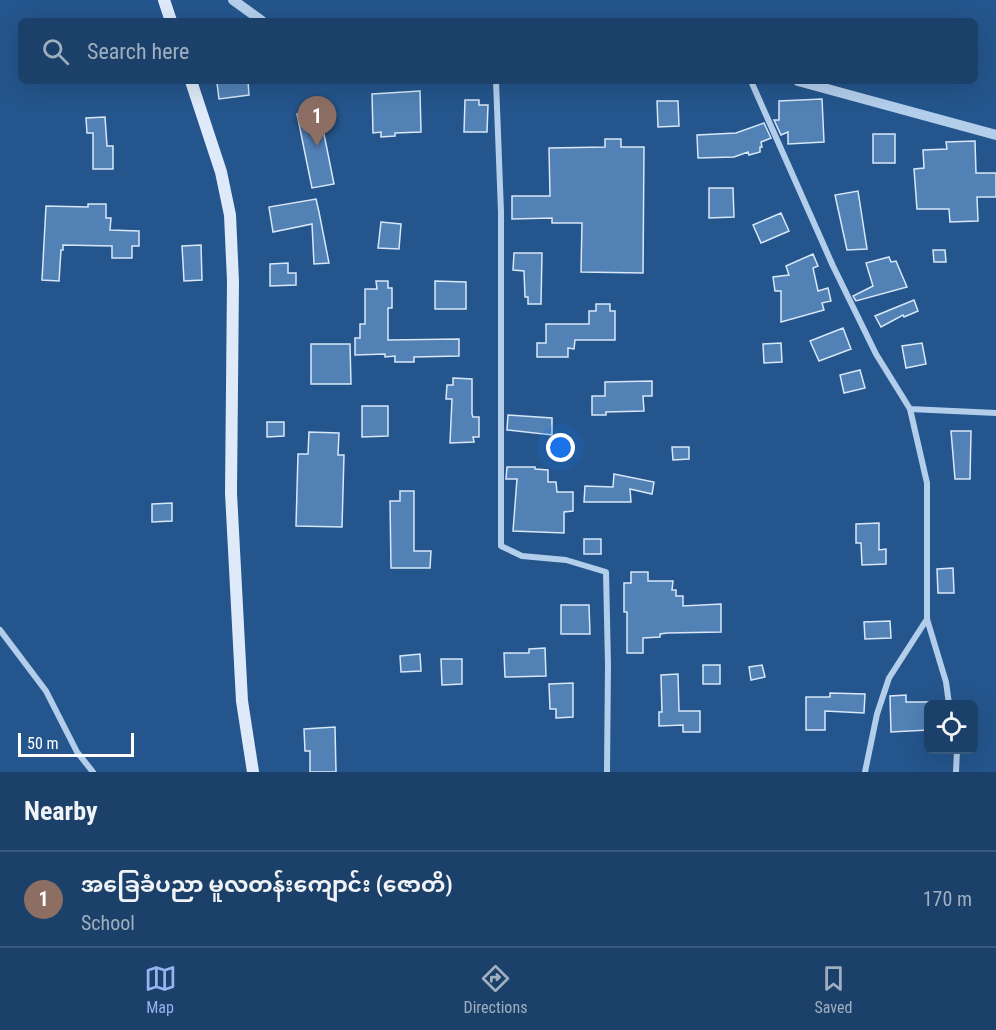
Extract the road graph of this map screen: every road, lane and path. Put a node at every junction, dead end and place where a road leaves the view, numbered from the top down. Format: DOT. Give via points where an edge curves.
graph roads {
  1 [pos="164,0"];
  2 [pos="233,0"];
  3 [pos="170,18"];
  4 [pos="258,18"];
  5 [pos="192,84"];
  6 [pos="496,84"];
  7 [pos="752,84"];
  8 [pos="809,84"];
  9 [pos="996,135"];
  10 [pos="910,409"];
  11 [pos="996,413"];
  12 [pos="927,619"];
  13 [pos="0,630"];
  14 [pos="949,700"];
  15 [pos="957,754"];
  16 [pos="93,772"];
  17 [pos="253,772"];
  18 [pos="607,772"];
  19 [pos="865,772"];
  20 [pos="956,772"];
  1 -- 3 [label="main road"];
  2 -- 4 [label="street"];
  5 -- 17 [label="main road" via="221,172 231,225 231,493 242,701"];
  6 -- 18 [label="street" via="501,212 501,546 522,556 566,560 606,572"];
  7 -- 10 [label="street" via="833,266 876,354"];
  8 -- 9 [label="street"];
  10 -- 11 [label="street"];
  10 -- 12 [label="street" via="927,483"];
  12 -- 14 [label="street"];
  12 -- 19 [label="street" via="889,678"];
  13 -- 16 [label="street" via="46,691 77,752"];
  15 -- 20 [label="street"];
}
